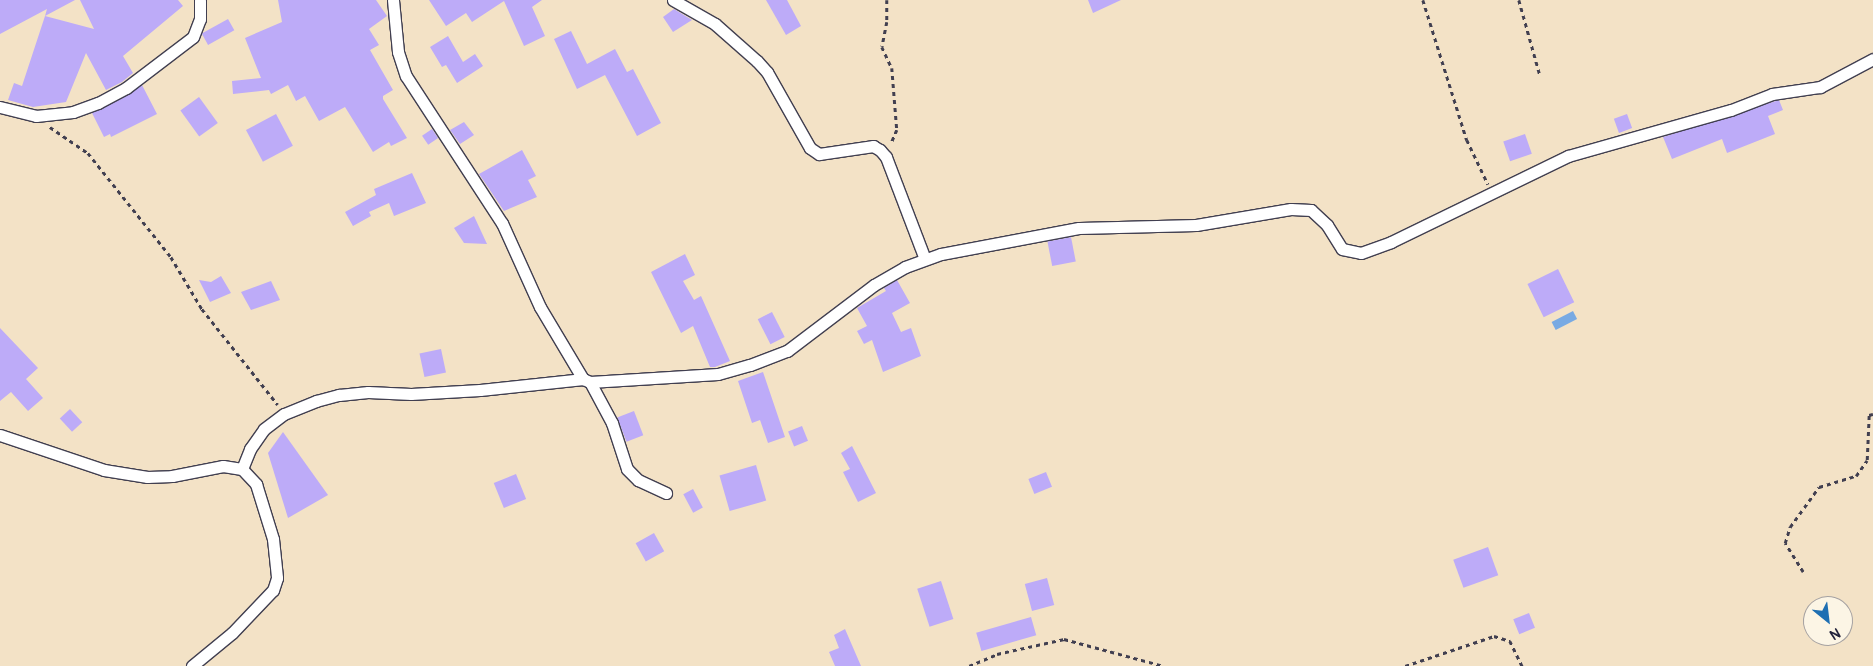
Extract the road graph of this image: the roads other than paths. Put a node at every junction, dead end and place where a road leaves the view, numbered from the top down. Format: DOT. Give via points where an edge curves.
graph roads {
  1 [pos="393,0"];
  2 [pos="673,0"];
  3 [pos="198,1"];
  4 [pos="1873,59"];
  5 [pos="0,107"];
  6 [pos="925,259"];
  7 [pos="587,380"];
  8 [pos="0,435"];
  9 [pos="242,469"];
  10 [pos="666,493"];
  11 [pos="192,666"];
  1 -- 7 [label="street" via="398,52 406,76 502,223 540,307"];
  2 -- 6 [label="street" via="716,24 757,61 771,78 810,148 820,154 873,146 886,157"];
  3 -- 5 [label="street" via="200,19 193,37 154,69 98,103 73,112 36,116"];
  4 -- 6 [label="street" via="1820,87 1772,94 1731,110 1597,145 1361,253 1342,249 1327,225 1311,210 1291,209 1196,225 1079,228"];
  6 -- 7 [label="street" via="874,285 787,351 750,365 718,374"];
  7 -- 9 [label="street" via="480,390 368,392 316,400 284,414 264,429 250,449"];
  7 -- 10 [label="street" via="612,423 627,469 638,480"];
  8 -- 9 [label="street" via="59,458 104,470 172,476 223,466"];
  9 -- 11 [label="street" via="256,484 266,512 277,578 260,606"];
}
